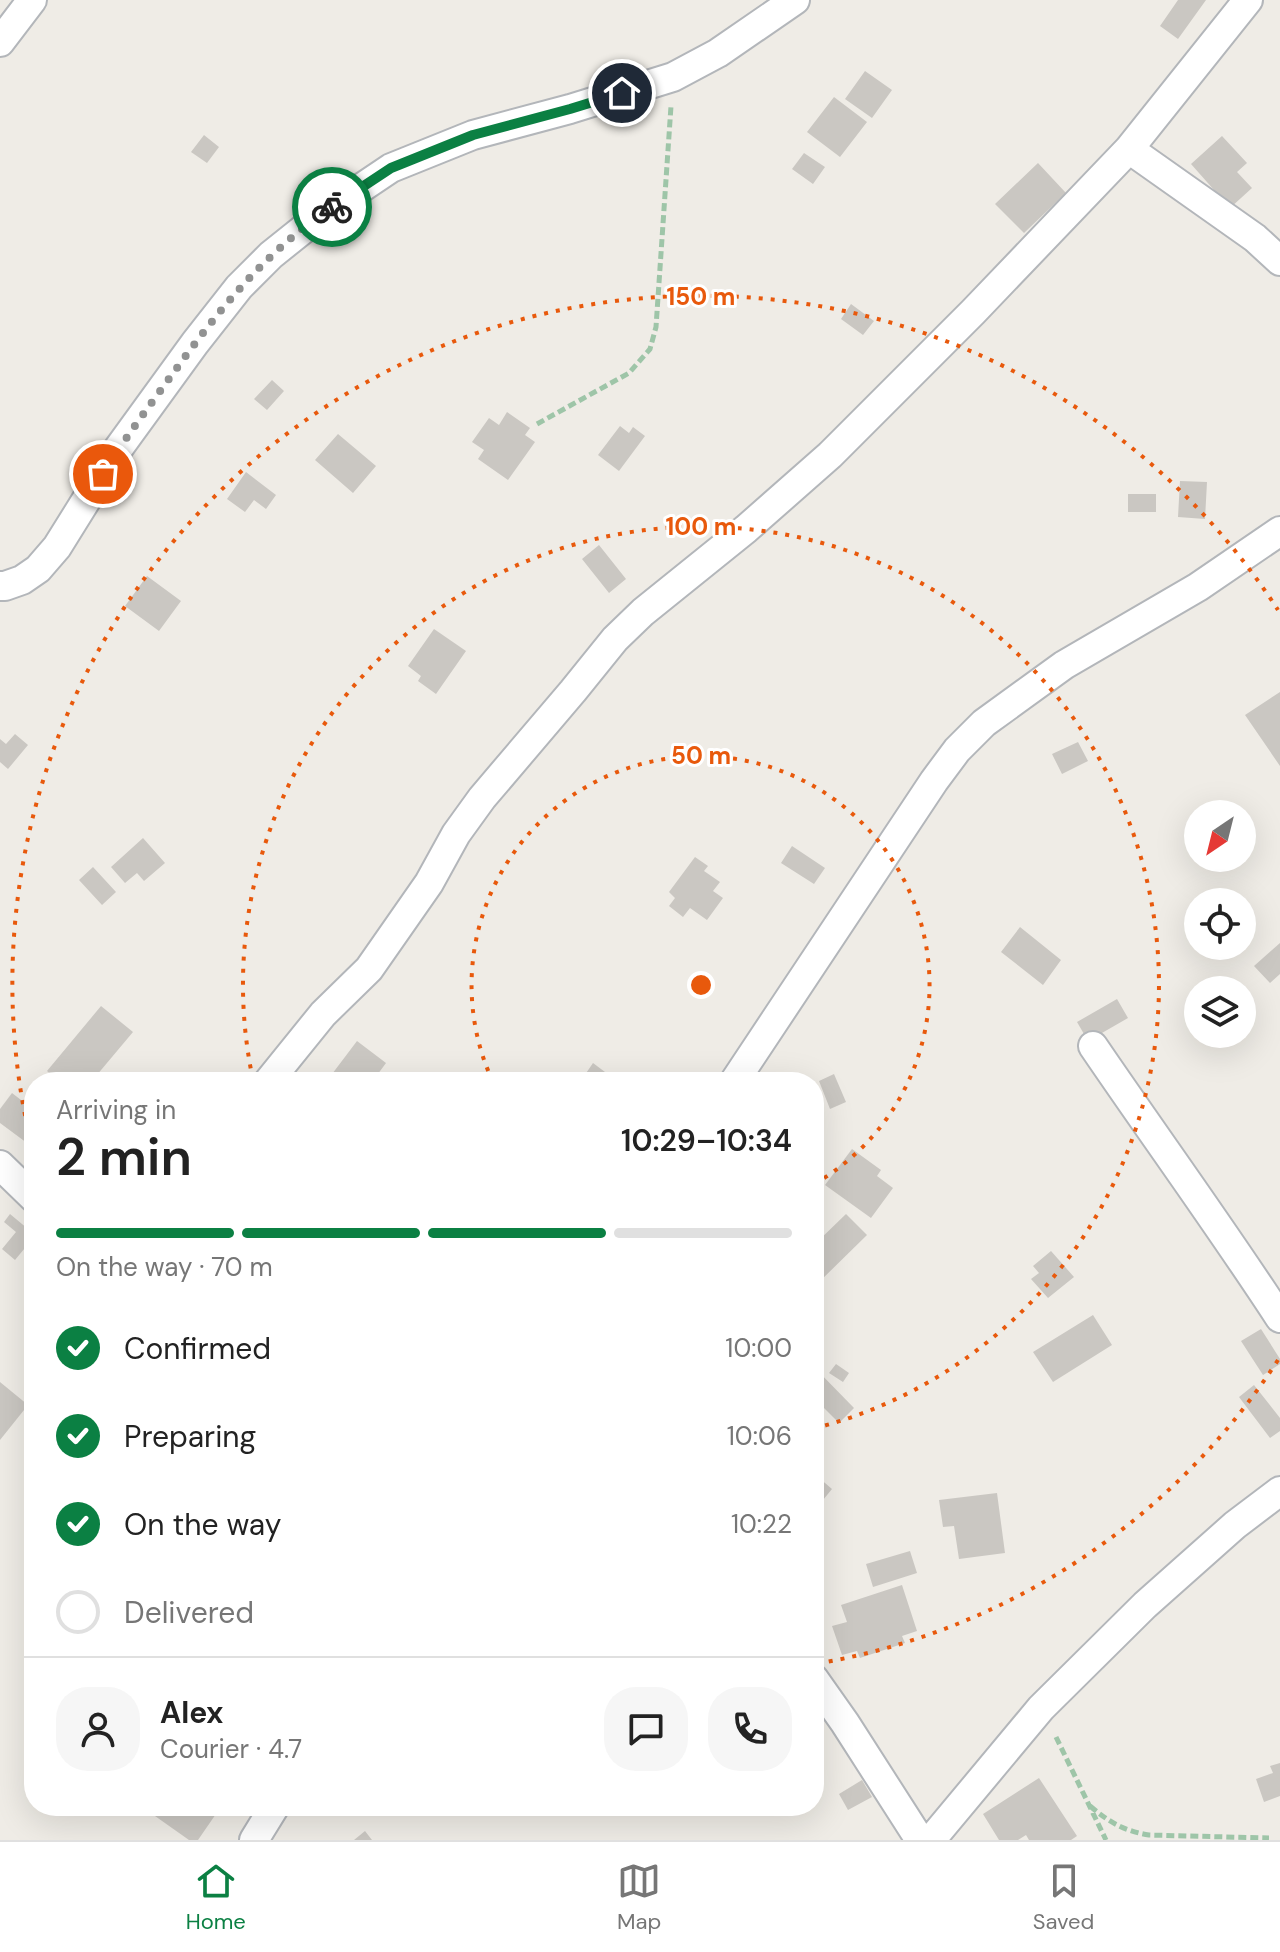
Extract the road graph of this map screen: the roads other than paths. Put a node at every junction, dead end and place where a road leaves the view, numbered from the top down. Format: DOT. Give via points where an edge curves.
graph roads {
  1 [pos="32,0"];
  2 [pos="795,0"];
  3 [pos="1248,0"];
  4 [pos="0,42"];
  5 [pos="1129,149"];
  6 [pos="1280,261"];
  7 [pos="1280,531"];
  8 [pos="0,586"];
  9 [pos="1093,1046"];
  10 [pos="276,1072"];
  11 [pos="741,1072"];
  12 [pos="0,1165"];
  13 [pos="24,1188"];
  14 [pos="1280,1318"];
  15 [pos="1280,1491"];
  16 [pos="824,1693"];
  17 [pos="269,1816"];
  18 [pos="254,1840"];
  19 [pos="920,1840"];
  20 [pos="931,1840"];
  1 -- 4 [label="street"];
  2 -- 8 [label="street" via="673,77 473,135 391,168 321,215 239,287 118,449 48,558 22,580"];
  3 -- 5 [label="street"];
  5 -- 6 [label="street"];
  5 -- 10 [label="street" via="830,455 615,639 482,798 369,969 323,1014"];
  7 -- 11 [label="street" via="1198,587 1064,665 984,723 957,750"];
  9 -- 14 [label="street"];
  12 -- 13 [label="street"];
  15 -- 20 [label="street" via="1145,1605 1041,1708"];
  16 -- 19 [label="street"];
  17 -- 18 [label="street"];
}
